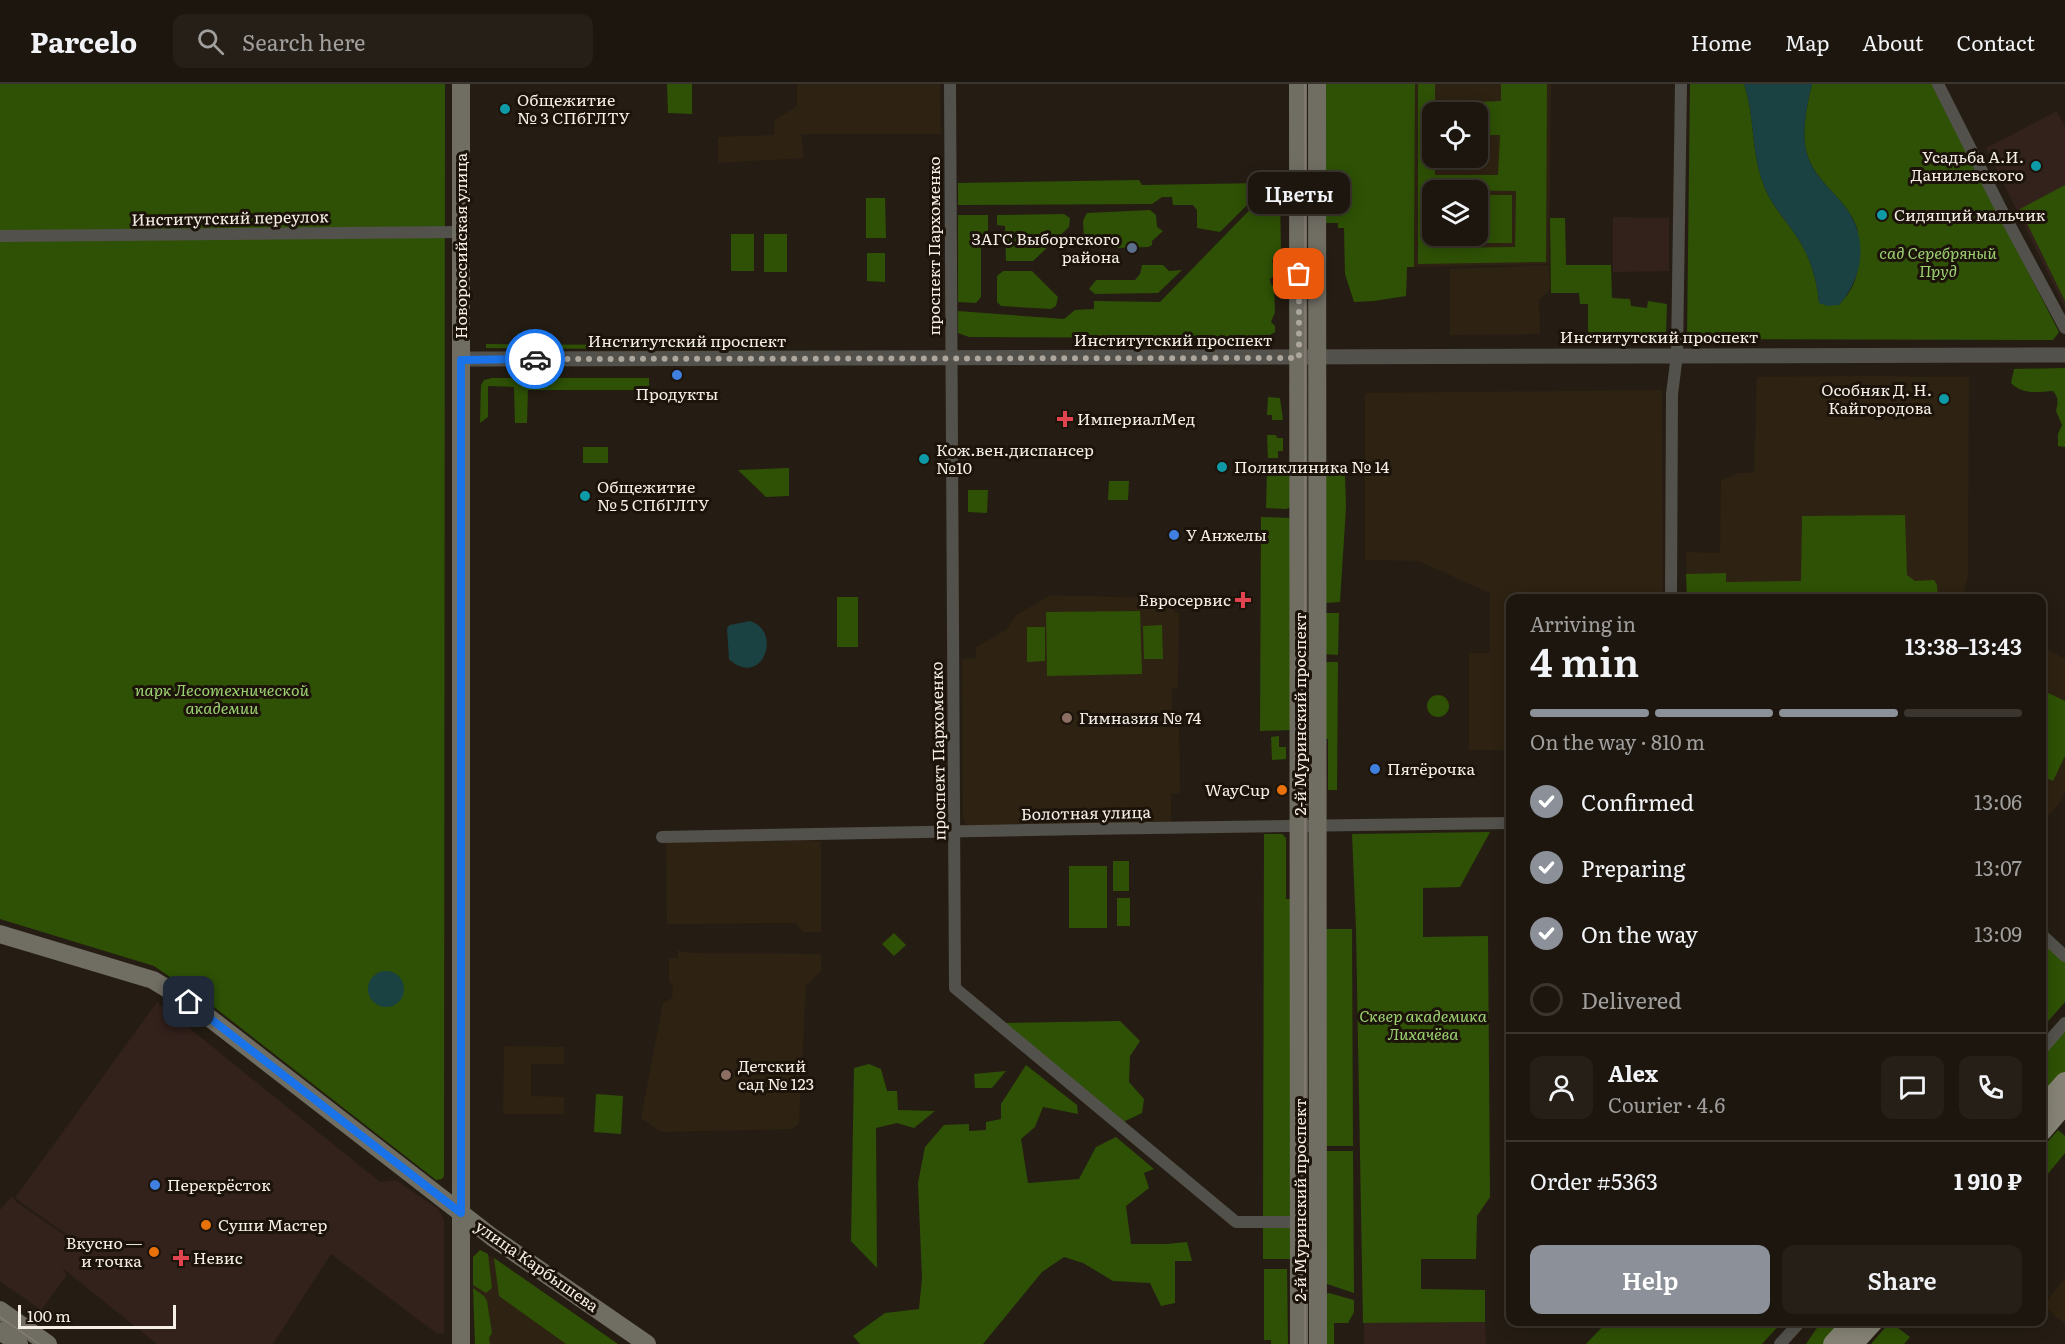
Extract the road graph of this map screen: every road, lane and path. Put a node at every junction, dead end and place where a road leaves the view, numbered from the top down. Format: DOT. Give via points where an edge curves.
graph roads {
  1 [pos="461,84"];
  2 [pos="950,84"];
  3 [pos="1299,84"];
  4 [pos="1317,84"];
  5 [pos="1681,84"];
  6 [pos="1938,84"];
  7 [pos="461,232"];
  8 [pos="0,236"];
  9 [pos="2065,328"];
  10 [pos="2065,355"];
  11 [pos="1677,356"];
  12 [pos="951,358"];
  13 [pos="1308,358"];
  14 [pos="461,360"];
  15 [pos="1671,594"];
  16 [pos="1506,823"];
  17 [pos="1309,824"];
  18 [pos="956,833"];
  19 [pos="662,837"];
  20 [pos="0,933"];
  21 [pos="2046,939"];
  22 [pos="2065,956"];
  23 [pos="2065,1023"];
  24 [pos="2046,1044"];
  25 [pos="2065,1082"];
  26 [pos="2046,1103"];
  27 [pos="2065,1104"];
  28 [pos="2046,1126"];
  29 [pos="461,1213"];
  30 [pos="1299,1222"];
  31 [pos="0,1310"];
  32 [pos="1796,1326"];
  33 [pos="1849,1326"];
  34 [pos="1869,1326"];
  35 [pos="0,1331"];
  36 [pos="19,1344"];
  37 [pos="48,1344"];
  38 [pos="461,1344"];
  39 [pos="647,1344"];
  40 [pos="1299,1344"];
  41 [pos="1318,1344"];
  42 [pos="1780,1344"];
  43 [pos="1833,1344"];
  44 [pos="1853,1344"];
  1 -- 7 [label="main road, Новороссийская улица"];
  2 -- 12 [label="street, проспект Пархоменко"];
  3 -- 13 [label="main road, 2-й Муринский проспект"];
  4 -- 13 [label="main road, 2-й Муринский проспект"];
  5 -- 11 [label="street"];
  6 -- 9 [label="street"];
  7 -- 8 [label="street, Институтский переулок"];
  7 -- 14 [label="main road, Новороссийская улица"];
  10 -- 11 [label="street, Институтский проспект"];
  11 -- 13 [label="street, Институтский проспект"];
  11 -- 15 [label="street" via="1671,394"];
  12 -- 13 [label="street, Институтский проспект"];
  12 -- 14 [label="street, Институтский проспект"];
  12 -- 18 [label="street, проспект Пархоменко"];
  13 -- 17 [label="main road, 2-й Муринский проспект"];
  14 -- 29 [label="main road, Новороссийская улица"];
  16 -- 17 [label="street, Болотная улица"];
  17 -- 18 [label="street, Болотная улица"];
  17 -- 30 [label="main road, 2-й Муринский проспект"];
  17 -- 41 [label="main road, 2-й Муринский проспект"];
  18 -- 19 [label="street, Болотная улица"];
  18 -- 30 [label="street, проспект Пархоменко" via="955,988 1236,1222"];
  20 -- 29 [label="main road, улица Карбышева" via="153,980 172,991"];
  21 -- 22 [label="street"];
  23 -- 24 [label="street"];
  25 -- 26 [label="main road"];
  27 -- 28 [label="main road"];
  29 -- 38 [label="main road, Новороссийская улица"];
  29 -- 39 [label="main road, улица Карбышева"];
  30 -- 40 [label="main road, 2-й Муринский проспект"];
  31 -- 37 [label="main road"];
  32 -- 42 [label="street"];
  33 -- 43 [label="main road"];
  34 -- 44 [label="main road"];
  35 -- 36 [label="main road"];
}
